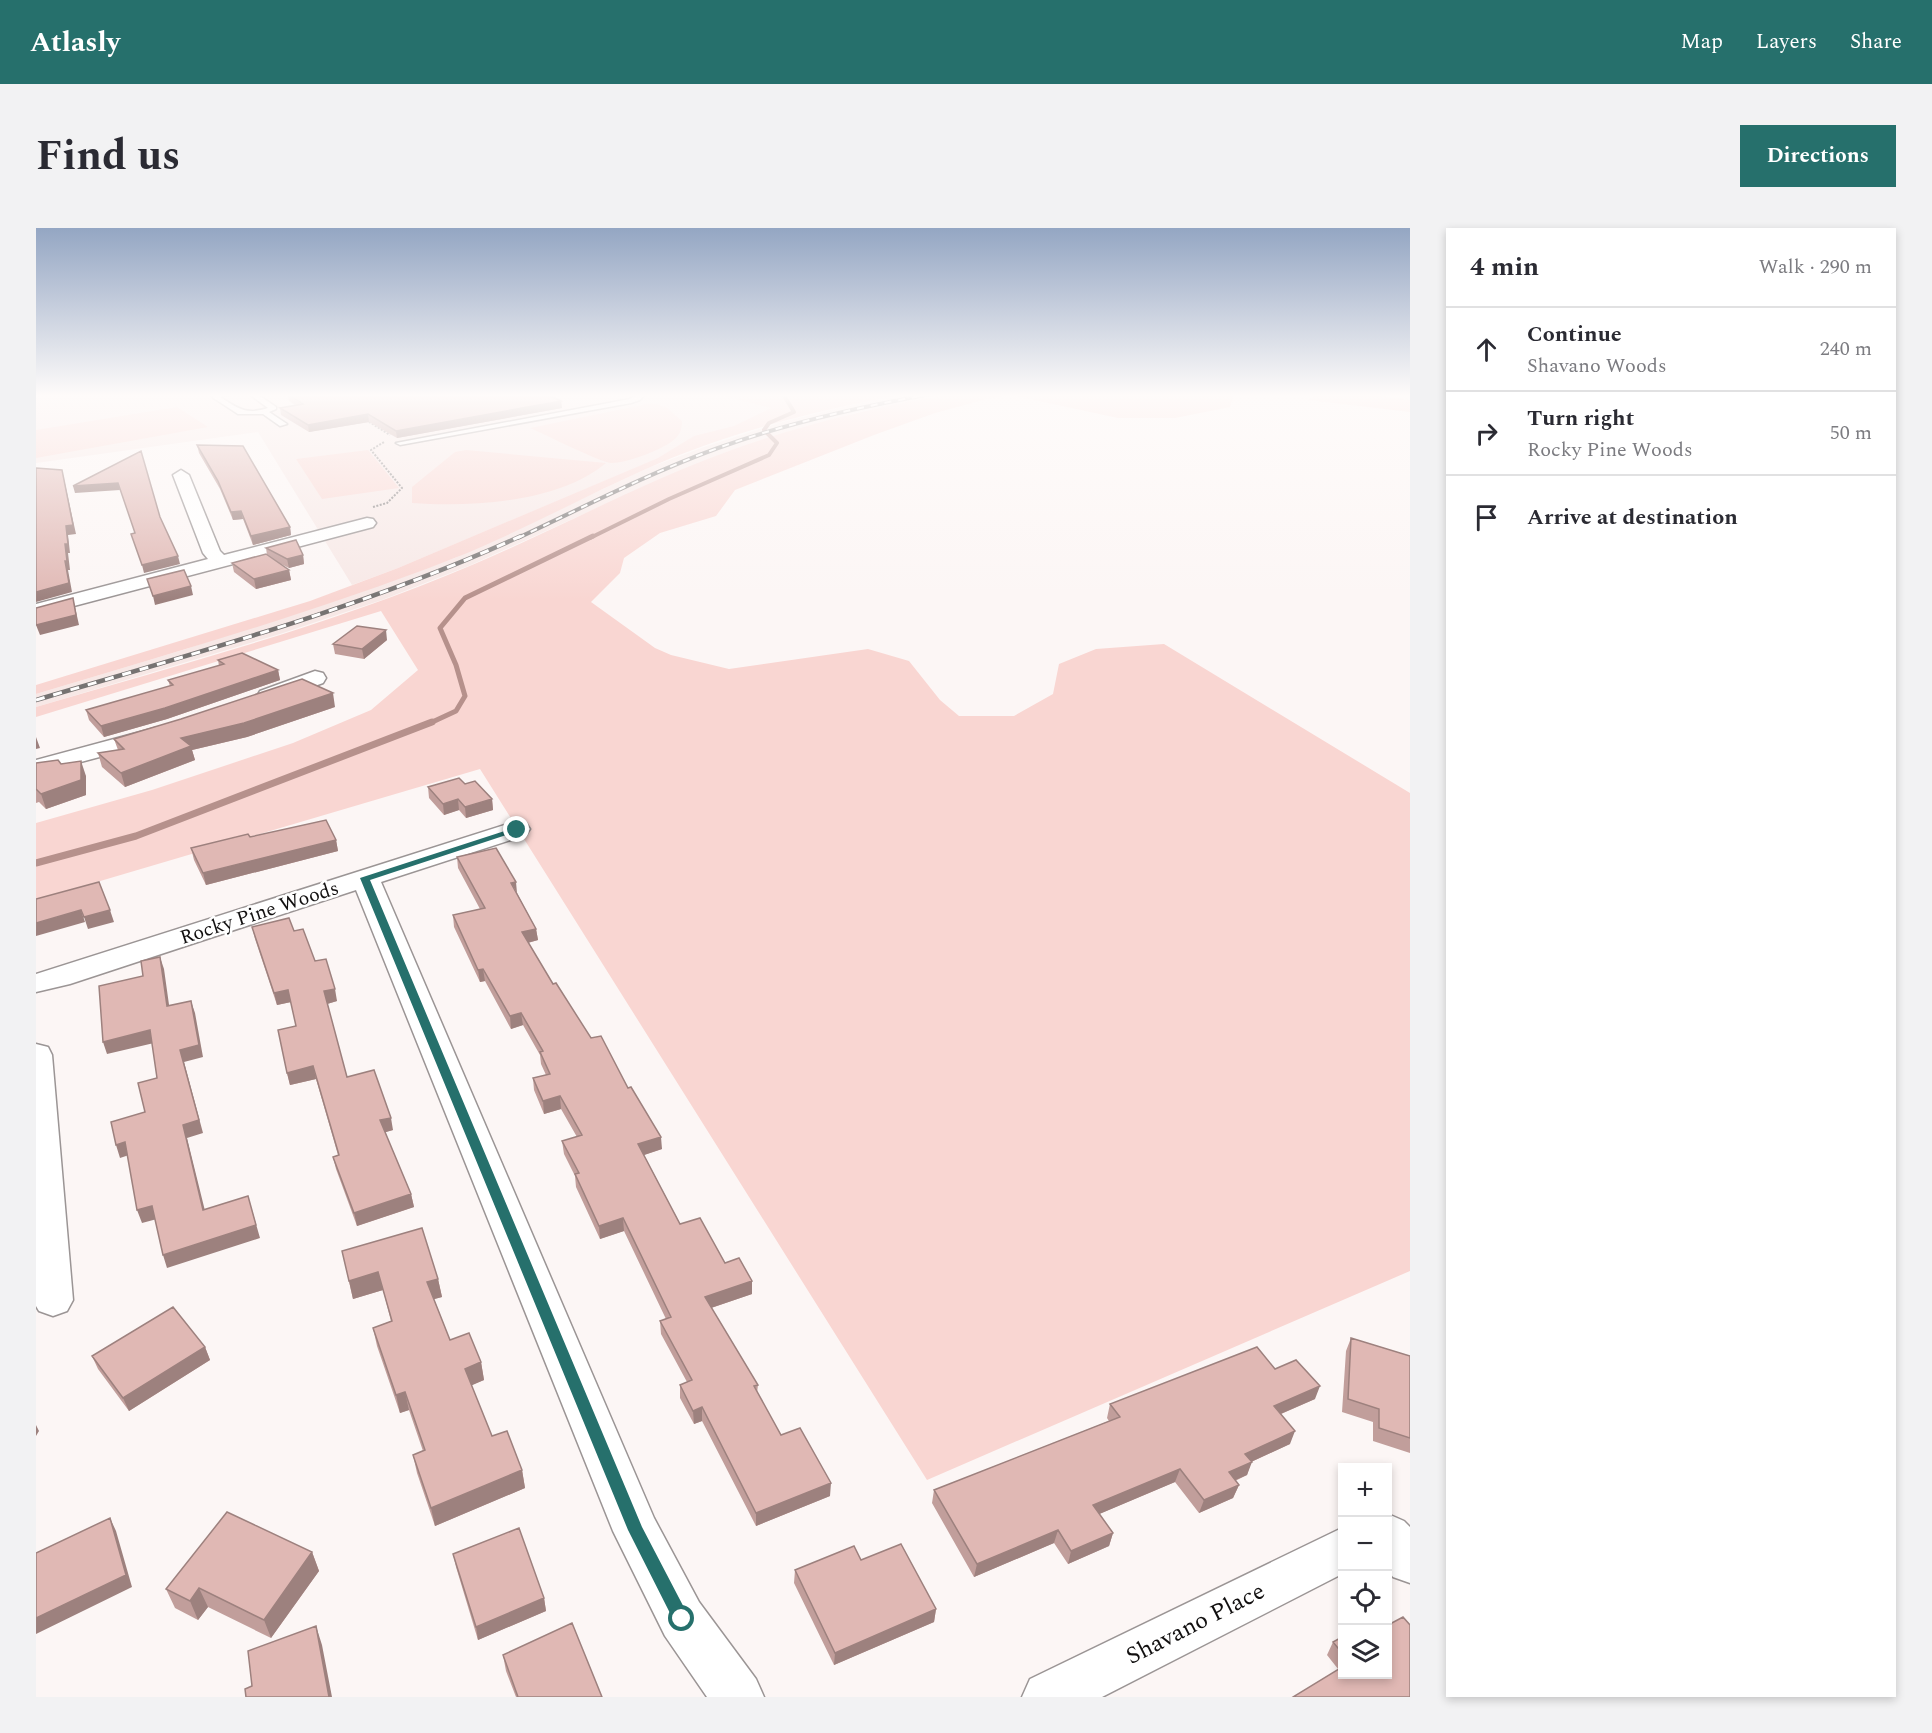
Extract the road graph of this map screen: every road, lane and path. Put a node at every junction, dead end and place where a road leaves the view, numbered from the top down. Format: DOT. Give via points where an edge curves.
graph roads {
  1 [pos="381,463"];
  2 [pos="181,475"];
  3 [pos="367,523"];
  4 [pos="221,562"];
  5 [pos="36,610"];
  6 [pos="315,678"];
  7 [pos="250,703"];
  8 [pos="174,729"];
  9 [pos="36,767"];
  10 [pos="517,830"];
  11 [pos="365,878"];
  12 [pos="36,983"];
  13 [pos="36,1055"];
  14 [pos="53,1300"];
  15 [pos="1392,1541"];
  16 [pos="1338,1552"];
  17 [pos="1410,1561"];
  18 [pos="738,1697"];
  19 [pos="1048,1697"];
  1 -- 3 [label="path" via="402,488 387,503 360,510"];
  2 -- 4 [label="street" via="212,553"];
  3 -- 4 [label="street"];
  4 -- 5 [label="street"];
  6 -- 7 [label="street"];
  8 -- 9 [label="street"];
  10 -- 11 [label="street, Rocky Pine Woods"];
  11 -- 12 [label="street, Rocky Pine Woods"];
  11 -- 18 [label="street" via="636,1530 682,1619"];
  13 -- 14 [label="street"];
  15 -- 17 [label="street"];
  16 -- 19 [label="street, Shavano Place"];
}
